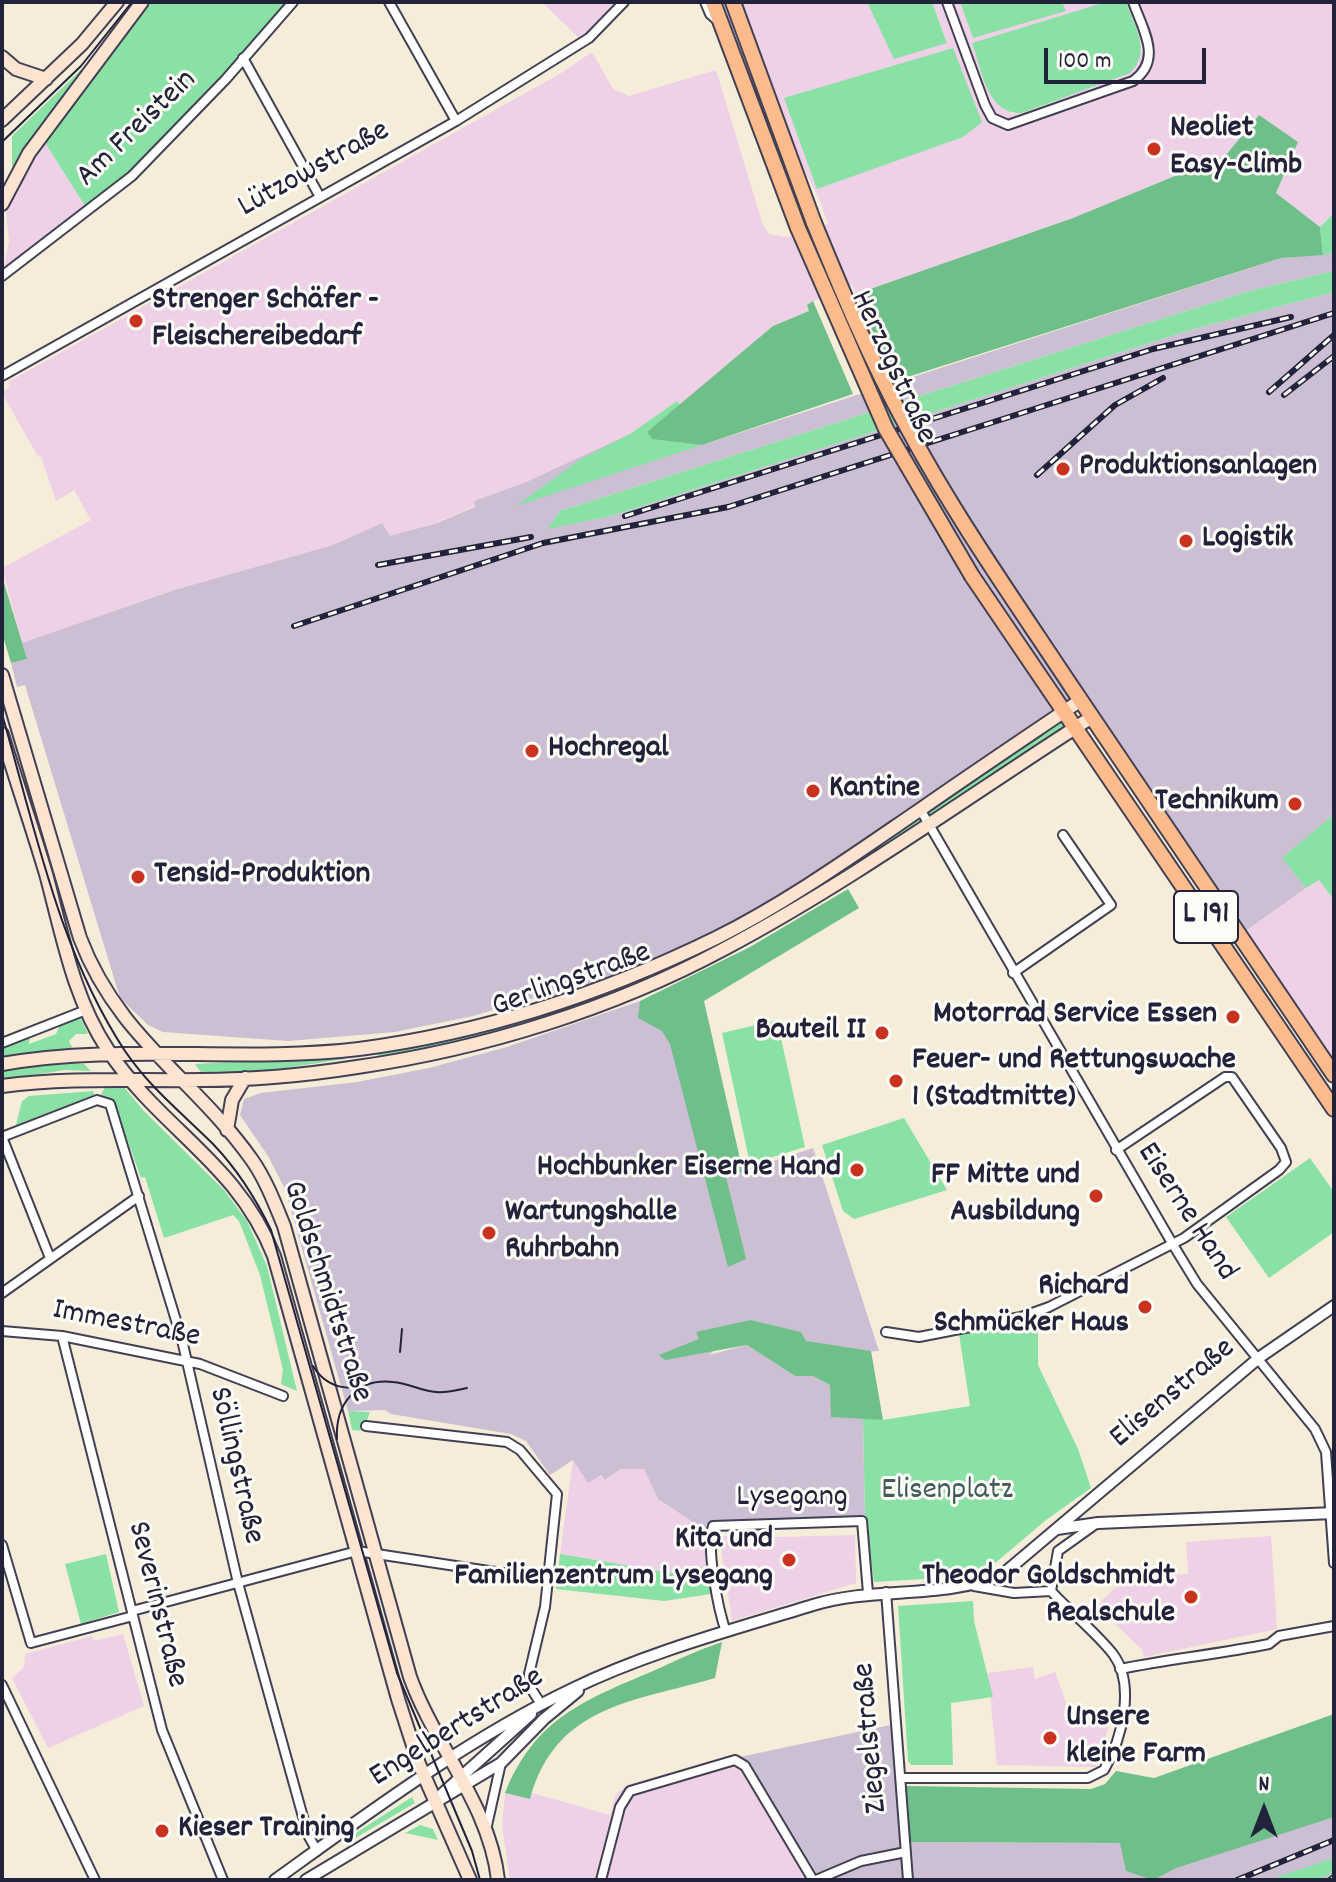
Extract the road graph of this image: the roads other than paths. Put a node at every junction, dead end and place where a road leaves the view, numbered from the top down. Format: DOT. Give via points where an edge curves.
graph roads {
  1 [pos="117,2"];
  2 [pos="142,2"];
  3 [pos="293,2"];
  4 [pos="389,2"];
  5 [pos="624,2"];
  6 [pos="705,2"];
  7 [pos="713,2"];
  8 [pos="733,2"];
  9 [pos="947,2"];
  10 [pos="1133,2"];
  11 [pos="722,25"];
  12 [pos="2,57"];
  13 [pos="243,58"];
  14 [pos="46,79"];
  15 [pos="2,120"];
  16 [pos="456,121"];
  17 [pos="320,197"];
  18 [pos="2,204"];
  19 [pos="2,276"];
  20 [pos="2,365"];
  21 [pos="18,366"];
  22 [pos="2,376"];
  23 [pos="2,675"];
  24 [pos="1081,700"];
  25 [pos="1064,712"];
  26 [pos="1092,717"];
  27 [pos="1076,728"];
  28 [pos="2,734"];
  29 [pos="25,752"];
  30 [pos="6,758"];
  31 [pos="920,809"];
  32 [pos="928,825"];
  33 [pos="1063,835"];
  34 [pos="1013,973"];
  35 [pos="86,1010"];
  36 [pos="2,1043"];
  37 [pos="152,1052"];
  38 [pos="110,1053"];
  39 [pos="2,1064"];
  40 [pos="1334,1075"];
  41 [pos="129,1078"];
  42 [pos="245,1078"];
  43 [pos="178,1080"];
  44 [pos="2,1086"];
  45 [pos="1334,1109"];
  46 [pos="227,1130"];
  47 [pos="2,1137"];
  48 [pos="1116,1150"];
  49 [pos="139,1196"];
  50 [pos="1172,1243"];
  51 [pos="50,1258"];
  52 [pos="2,1293"];
  53 [pos="1334,1306"];
  54 [pos="2,1331"];
  55 [pos="886,1332"];
  56 [pos="62,1336"];
  57 [pos="1260,1357"];
  58 [pos="187,1361"];
  59 [pos="283,1396"];
  60 [pos="366,1426"];
  61 [pos="1332,1513"];
  62 [pos="1098,1523"];
  63 [pos="1053,1530"];
  64 [pos="2,1545"];
  65 [pos="357,1551"];
  66 [pos="376,1554"];
  67 [pos="1334,1563"];
  68 [pos="548,1580"];
  69 [pos="238,1583"];
  70 [pos="974,1586"];
  71 [pos="1051,1591"];
  72 [pos="886,1592"];
  73 [pos="868,1593"];
  74 [pos="133,1613"];
  75 [pos="1334,1626"];
  76 [pos="726,1632"];
  77 [pos="1120,1669"];
  78 [pos="590,1681"];
  79 [pos="2,1685"];
  80 [pos="541,1704"];
  81 [pos="450,1760"];
  82 [pos="501,1763"];
  83 [pos="425,1778"];
  84 [pos="901,1778"];
  85 [pos="461,1781"];
  86 [pos="435,1802"];
  87 [pos="486,1831"];
  88 [pos="317,1851"];
  89 [pos="906,1852"];
  90 [pos="95,1880"];
  91 [pos="223,1880"];
  92 [pos="275,1880"];
  93 [pos="307,1880"];
  94 [pos="470,1880"];
  95 [pos="498,1880"];
  96 [pos="601,1880"];
  97 [pos="814,1880"];
  98 [pos="908,1880"];
  1 -- 14 [label="main road"];
  2 -- 18 [label="main road" via="29,153"];
  3 -- 13 [label="street, Am Freistein"];
  4 -- 16 [label="street"];
  5 -- 16 [label="street, Lützowstraße" via="589,38"];
  6 -- 11 [label="street"];
  7 -- 11 [label="main road, Herzogstraße"];
  8 -- 24 [label="main road, Herzogstraße, bridge" via="814,223 905,422 967,529"];
  9 -- 10 [label="street" via="985,105 992,118 1008,125 1145,73 1150,48"];
  11 -- 25 [label="main road, Herzogstraße, bridge" via="798,228 893,443 972,576"];
  12 -- 14 [label="main road" via="16,69"];
  13 -- 17 [label="street"];
  13 -- 19 [label="street, Am Freistein" via="132,176"];
  14 -- 15 [label="main road"];
  16 -- 17 [label="street, Lützowstraße"];
  17 -- 21 [label="street, Lützowstraße"];
  20 -- 21 [label="street"];
  21 -- 22 [label="street, Lützowstraße"];
  23 -- 29 [label="main road, Goldschmidtstraße"];
  24 -- 25 [label="main road, Gerlingstraße"];
  24 -- 26 [label="main road, Herzogstraße / L 191"];
  25 -- 27 [label="main road, Herzogstraße / L 191"];
  25 -- 31 [label="main road, Gerlingstraße"];
  26 -- 27 [label="main road, Gerlingstraße"];
  26 -- 40 [label="main road, L 191"];
  27 -- 32 [label="main road, Gerlingstraße"];
  27 -- 45 [label="main road, L 191"];
  28 -- 30 [label="main road, Goldschmidtstraße"];
  29 -- 30 [label="street"];
  29 -- 37 [label="main road, Goldschmidtstraße" via="88,959 112,1005"];
  30 -- 35 [label="main road, Goldschmidtstraße"];
  31 -- 32 [label="street, Eiserne Hand"];
  31 -- 37 [label="main road, Gerlingstraße" via="808,884 716,937 620,980 529,1012 432,1037 356,1049"];
  32 -- 34 [label="street, Eiserne Hand"];
  32 -- 42 [label="main road, Gerlingstraße" via="722,950 574,1013 446,1050 361,1067"];
  33 -- 34 [label="street" via="1111,905"];
  34 -- 48 [label="street, Eiserne Hand"];
  35 -- 36 [label="street"];
  35 -- 38 [label="main road, Goldschmidtstraße"];
  37 -- 38 [label="main road, Gerlingstraße"];
  37 -- 43 [label="main road, Goldschmidtstraße"];
  38 -- 39 [label="main road, Gerlingstraße"];
  38 -- 41 [label="main road, Goldschmidtstraße"];
  41 -- 43 [label="main road, Gerlingstraße"];
  41 -- 44 [label="main road, Gerlingstraße" via="62,1078"];
  41 -- 65 [label="main road, Goldschmidtstraße" via="235,1185 264,1229"];
  42 -- 43 [label="main road, Gerlingstraße"];
  42 -- 46 [label="main road" via="232,1100"];
  43 -- 46 [label="main road, Goldschmidtstraße"];
  46 -- 66 [label="main road, Goldschmidtstraße" via="253,1161 284,1226"];
  47 -- 49 [label="street, Söllingstraße" via="97,1100 110,1104"];
  47 -- 51 [label="street"];
  48 -- 50 [label="street, Eiserne Hand"];
  48 -- 50 [label="street" via="1225,1077 1232,1077 1281,1148 1286,1162"];
  49 -- 51 [label="street"];
  49 -- 58 [label="street, Söllingstraße"];
  50 -- 55 [label="street" via="1035,1313 919,1337"];
  50 -- 57 [label="street, Eiserne Hand" via="1197,1284"];
  51 -- 52 [label="street"];
  53 -- 57 [label="street, Elisenstraße"];
  54 -- 56 [label="street, Immestraße"];
  56 -- 58 [label="street, Immestraße"];
  56 -- 74 [label="street, Severinstraße"];
  57 -- 61 [label="street, Eiserne Hand" via="1315,1429 1326,1452"];
  57 -- 63 [label="street, Elisenstraße"];
  58 -- 59 [label="street, Immestraße"];
  58 -- 69 [label="street, Söllingstraße"];
  60 -- 68 [label="street" via="507,1442 520,1450 557,1494"];
  61 -- 62 [label="street"];
  61 -- 67 [label="street, Eiserne Hand"];
  62 -- 63 [label="street"];
  62 -- 71 [label="street" via="1058,1551"];
  63 -- 70 [label="street" via="1003,1574"];
  64 -- 74 [label="street" via="31,1643"];
  65 -- 66 [label="street"];
  65 -- 69 [label="street"];
  65 -- 83 [label="main road, Goldschmidtstraße"];
  66 -- 68 [label="street"];
  66 -- 81 [label="main road, Goldschmidtstraße" via="413,1686"];
  68 -- 80 [label="street" via="529,1674"];
  69 -- 74 [label="street"];
  69 -- 88 [label="street, Söllingstraße" via="308,1835"];
  70 -- 71 [label="street" via="1014,1593"];
  70 -- 72 [label="street, Engelbertstraße"];
  71 -- 77 [label="street" via="1113,1654"];
  72 -- 73 [label="street, Engelbertstraße"];
  72 -- 84 [label="street, Ziegelstraße"];
  73 -- 76 [label="street, Engelbertstraße"];
  73 -- 76 [label="street, Lysegang" via="862,1521 713,1526 713,1559"];
  74 -- 91 [label="street, Severinstraße" via="165,1738"];
  75 -- 77 [label="street" via="1208,1657"];
  76 -- 78 [label="street, Engelbertstraße"];
  77 -- 84 [label="street" via="1123,1715 1109,1762 1097,1776"];
  78 -- 80 [label="street, Engelbertstraße"];
  78 -- 82 [label="street, Engelbertstraße"];
  79 -- 90 [label="street"];
  80 -- 81 [label="street, Engelbertstraße"];
  80 -- 85 [label="street"];
  81 -- 83 [label="street, Engelbertstraße"];
  81 -- 85 [label="main road, Goldschmidtstraße"];
  82 -- 85 [label="street, Engelbertstraße"];
  82 -- 87 [label="street"];
  83 -- 86 [label="main road, Goldschmidtstraße"];
  83 -- 88 [label="street, Engelbertstraße"];
  84 -- 89 [label="street, Ziegelstraße"];
  85 -- 86 [label="street, Engelbertstraße"];
  85 -- 87 [label="main road, Goldschmidtstraße"];
  86 -- 93 [label="street, Engelbertstraße"];
  86 -- 94 [label="main road, Goldschmidtstraße"];
  87 -- 95 [label="main road, Goldschmidtstraße"];
  88 -- 92 [label="street, Engelbertstraße"];
  89 -- 97 [label="street" via="861,1861"];
  89 -- 98 [label="street, Ziegelstraße"];
  96 -- 97 [label="street" via="620,1807 630,1791 735,1760 745,1766"];
}
